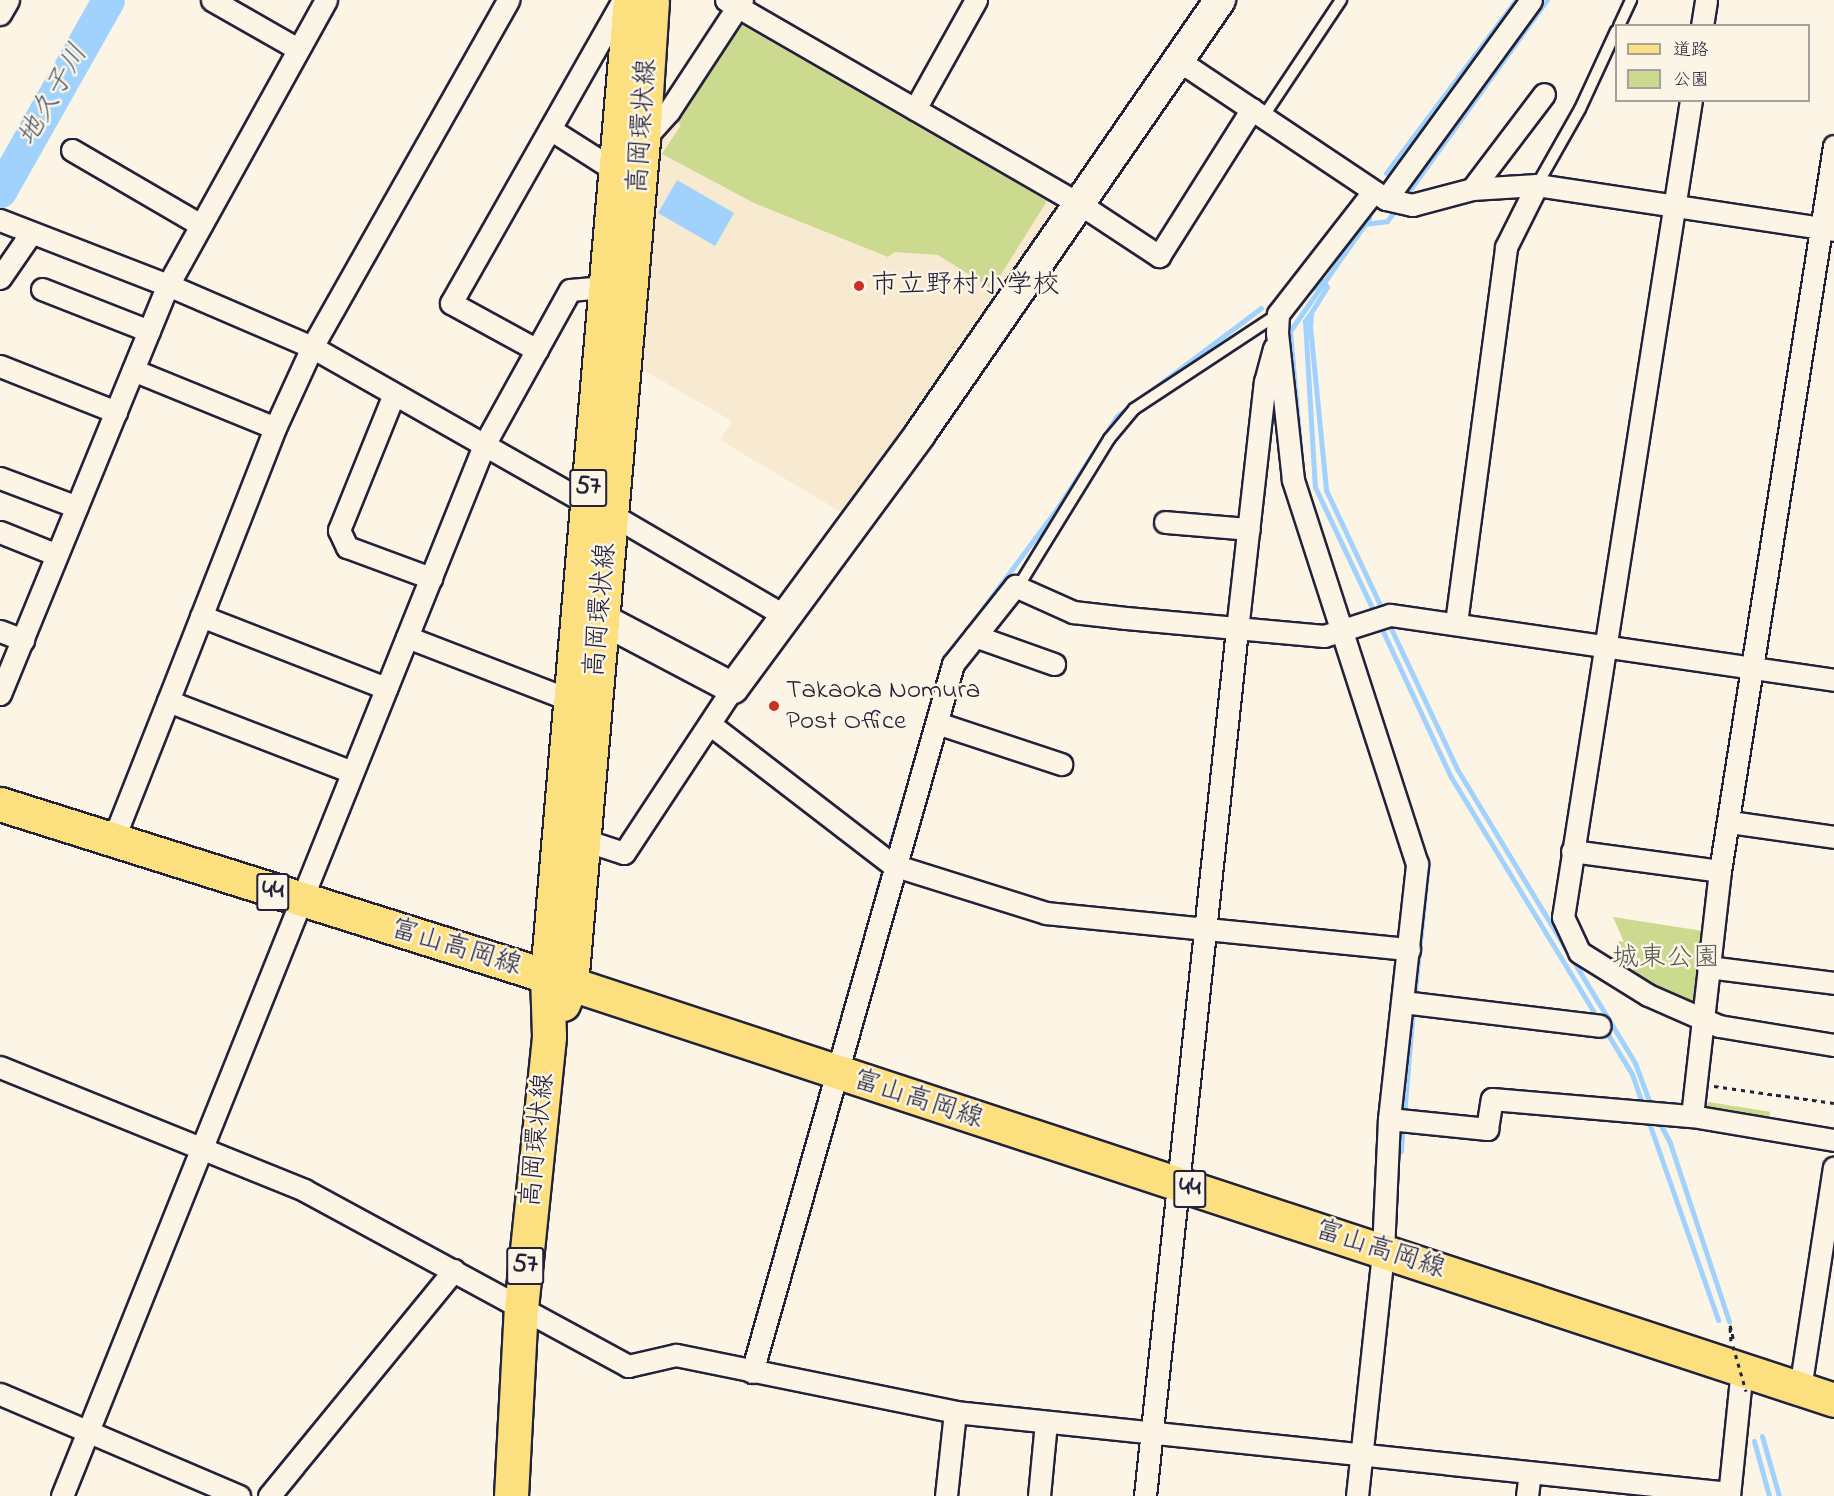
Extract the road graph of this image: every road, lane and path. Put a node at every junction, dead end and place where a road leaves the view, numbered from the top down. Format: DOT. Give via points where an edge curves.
graph roads {
  1 [pos="8,0"];
  2 [pos="212,0"];
  3 [pos="326,0"];
  4 [pos="508,0"];
  5 [pos="623,0"];
  6 [pos="630,0"];
  7 [pos="652,0"];
  8 [pos="975,0"];
  9 [pos="1220,0"];
  10 [pos="1341,0"];
  11 [pos="1531,0"];
  12 [pos="1631,0"];
  13 [pos="1706,0"];
  14 [pos="735,2"];
  15 [pos="0,14"];
  16 [pos="1620,24"];
  17 [pos="1702,24"];
  18 [pos="1615,35"];
  19 [pos="298,50"];
  20 [pos="1178,60"];
  21 [pos="1544,94"];
  22 [pos="1691,102"];
  23 [pos="915,109"];
  24 [pos="1258,113"];
  25 [pos="550,129"];
  26 [pos="644,140"];
  27 [pos="1834,146"];
  28 [pos="72,150"];
  29 [pos="616,171"];
  30 [pos="1537,185"];
  31 [pos="1472,189"];
  32 [pos="1380,195"];
  33 [pos="1080,204"];
  34 [pos="1676,205"];
  35 [pos="201,225"];
  36 [pos="16,227"];
  37 [pos="1827,229"];
  38 [pos="0,278"];
  39 [pos="168,285"];
  40 [pos="607,287"];
  41 [pos="42,290"];
  42 [pos="1278,323"];
  43 [pos="149,331"];
  44 [pos="312,347"];
  45 [pos="537,350"];
  46 [pos="0,366"];
  47 [pos="133,370"];
  48 [pos="394,394"];
  49 [pos="116,412"];
  50 [pos="275,428"];
  51 [pos="484,445"];
  52 [pos="0,478"];
  53 [pos="77,507"];
  54 [pos="598,508"];
  55 [pos="1165,522"];
  56 [pos="1249,529"];
  57 [pos="0,532"];
  58 [pos="57,555"];
  59 [pos="430,578"];
  60 [pos="1018,587"];
  61 [pos="201,616"];
  62 [pos="785,616"];
  63 [pos="588,618"];
  64 [pos="1456,623"];
  65 [pos="1361,626"];
  66 [pos="1237,630"];
  67 [pos="0,631"];
  68 [pos="975,636"];
  69 [pos="407,637"];
  70 [pos="22,640"];
  71 [pos="1604,645"];
  72 [pos="1054,664"];
  73 [pos="1755,668"];
  74 [pos="1834,680"];
  75 [pos="386,688"];
  76 [pos="733,688"];
  77 [pos="0,694"];
  78 [pos="570,700"];
  79 [pos="168,701"];
  80 [pos="937,723"];
  81 [pos="711,724"];
  82 [pos="1061,764"];
  83 [pos="352,772"];
  84 [pos="0,804"];
  85 [pos="1730,822"];
  86 [pos="1834,837"];
  87 [pos="581,839"];
  88 [pos="113,840"];
  89 [pos="1572,851"];
  90 [pos="888,862"];
  91 [pos="1720,871"];
  92 [pos="300,901"];
  93 [pos="1207,930"];
  94 [pos="1409,949"];
  95 [pos="1708,967"];
  96 [pos="559,980"];
  97 [pos="1834,983"];
  98 [pos="1403,1002"];
  99 [pos="1702,1018"];
  100 [pos="1600,1026"];
  101 [pos="1834,1045"];
  102 [pos="0,1067"];
  103 [pos="836,1073"];
  104 [pos="1696,1083"];
  105 [pos="1834,1103"];
  106 [pos="1692,1116"];
  107 [pos="1398,1121"];
  108 [pos="1834,1140"];
  109 [pos="202,1148"];
  110 [pos="1834,1168"];
  111 [pos="1179,1185"];
  112 [pos="1383,1251"];
  113 [pos="454,1270"];
  114 [pos="521,1308"];
  115 [pos="1739,1364"];
  116 [pos="752,1372"];
  117 [pos="1800,1389"];
  118 [pos="0,1394"];
  119 [pos="1834,1400"];
  120 [pos="955,1412"];
  121 [pos="1046,1422"];
  122 [pos="87,1430"];
  123 [pos="1152,1431"];
  124 [pos="1362,1454"];
  125 [pos="1530,1473"];
  126 [pos="1577,1487"];
  127 [pos="1729,1495"];
  128 [pos="62,1496"];
  129 [pos="239,1496"];
  130 [pos="269,1496"];
  131 [pos="511,1496"];
  132 [pos="946,1496"];
  133 [pos="1039,1496"];
  134 [pos="1145,1496"];
  135 [pos="1357,1496"];
  136 [pos="1527,1496"];
  1 -- 15 [label="street"];
  2 -- 19 [label="street"];
  3 -- 19 [label="street"];
  4 -- 44 [label="street"];
  5 -- 25 [label="street"];
  6 -- 29 [label="main road, 高岡環状線 / 57"];
  7 -- 26 [label="main road, 高岡環状線 / 57"];
  8 -- 23 [label="street"];
  9 -- 20 [label="street"];
  10 -- 24 [label="lane"];
  11 -- 32 [label="street"];
  12 -- 16 [label="lane"];
  13 -- 17 [label="street"];
  14 -- 23 [label="street"];
  14 -- 26 [label="street" via="669,111"];
  18 -- 30 [label="lane" via="1580,109"];
  19 -- 35 [label="street"];
  20 -- 24 [label="street"];
  20 -- 33 [label="street"];
  21 -- 31 [label="street"];
  22 -- 34 [label="street"];
  23 -- 33 [label="street"];
  24 -- 32 [label="street"];
  24 -- 33 [label="street" via="1159,256"];
  25 -- 29 [label="street"];
  25 -- 45 [label="street" via="451,303"];
  26 -- 54 [label="main road, 高岡環状線 / 57"];
  27 -- 37 [label="street"];
  28 -- 35 [label="street"];
  29 -- 40 [label="main road, 高岡環状線 / 57"];
  30 -- 31 [label="street"];
  30 -- 34 [label="street"];
  30 -- 64 [label="street" via="1506,247"];
  31 -- 32 [label="street" via="1412,205"];
  32 -- 42 [label="street"];
  33 -- 62 [label="street"];
  34 -- 37 [label="street"];
  34 -- 71 [label="street"];
  35 -- 39 [label="street"];
  36 -- 38 [label="street"];
  36 -- 39 [label="street"];
  37 -- 73 [label="street"];
  39 -- 43 [label="street"];
  39 -- 44 [label="street"];
  40 -- 45 [label="street" via="570,290"];
  40 -- 54 [label="main road, 高岡環状線 / 57"];
  41 -- 43 [label="street"];
  42 -- 56 [label="street" via="1265,382"];
  42 -- 60 [label="lane" via="1134,409 1109,439"];
  42 -- 65 [label="street" via="1293,480"];
  43 -- 47 [label="street"];
  44 -- 48 [label="street"];
  44 -- 50 [label="street"];
  45 -- 51 [label="street"];
  46 -- 49 [label="street"];
  47 -- 49 [label="street"];
  47 -- 50 [label="street"];
  48 -- 51 [label="street"];
  48 -- 59 [label="street" via="339,530 347,547"];
  49 -- 53 [label="street"];
  50 -- 61 [label="street"];
  51 -- 54 [label="street"];
  51 -- 59 [label="street"];
  52 -- 53 [label="street"];
  53 -- 58 [label="street"];
  54 -- 62 [label="street"];
  54 -- 63 [label="main road, 高岡環状線 / 57"];
  55 -- 56 [label="street"];
  56 -- 66 [label="street"];
  57 -- 58 [label="street"];
  58 -- 70 [label="street"];
  59 -- 69 [label="street"];
  60 -- 66 [label="street" via="1073,612"];
  60 -- 68 [label="street"];
  61 -- 75 [label="street"];
  61 -- 79 [label="street"];
  62 -- 76 [label="street"];
  63 -- 76 [label="street"];
  63 -- 78 [label="main road, 高岡環状線 / 57"];
  63 -- 87 [label="main road, 高岡環状線 / 57"];
  64 -- 65 [label="street"];
  64 -- 71 [label="street"];
  65 -- 66 [label="street" via="1324,636"];
  65 -- 94 [label="street" via="1417,864"];
  66 -- 93 [label="street"];
  67 -- 70 [label="street"];
  68 -- 72 [label="street"];
  68 -- 80 [label="street" via="953,664"];
  69 -- 75 [label="street"];
  69 -- 78 [label="street"];
  70 -- 77 [label="street"];
  71 -- 73 [label="street"];
  71 -- 89 [label="street"];
  73 -- 74 [label="street"];
  73 -- 85 [label="street"];
  75 -- 83 [label="street"];
  76 -- 81 [label="street"];
  78 -- 96 [label="main road, 高岡環状線 / 57"];
  79 -- 83 [label="street"];
  79 -- 88 [label="street"];
  80 -- 82 [label="street"];
  80 -- 90 [label="street"];
  81 -- 87 [label="street" via="624,853"];
  81 -- 90 [label="street"];
  83 -- 92 [label="street"];
  84 -- 88 [label="main road, 富山高岡線 / 44"];
  85 -- 86 [label="street"];
  85 -- 91 [label="street"];
  87 -- 96 [label="main road, 高岡環状線 / 57"];
  88 -- 92 [label="main road, 富山高岡線 / 44"];
  89 -- 91 [label="street"];
  89 -- 99 [label="street" via="1563,916 1579,952 1648,995"];
  90 -- 93 [label="street" via="1046,913"];
  90 -- 103 [label="street"];
  91 -- 95 [label="street"];
  92 -- 96 [label="main road, 富山高岡線 / 44"];
  92 -- 109 [label="street"];
  93 -- 94 [label="street"];
  93 -- 111 [label="street"];
  94 -- 98 [label="street"];
  95 -- 97 [label="street"];
  95 -- 99 [label="street"];
  96 -- 103 [label="main road, 富山高岡線 / 44"];
  96 -- 114 [label="main road, 高岡環状線 / 57" via="549,1036"];
  98 -- 100 [label="street"];
  98 -- 107 [label="street"];
  99 -- 101 [label="street" via="1719,1026"];
  99 -- 104 [label="street"];
  102 -- 109 [label="street"];
  103 -- 111 [label="main road, 富山高岡線 / 44"];
  103 -- 116 [label="street"];
  104 -- 105 [label="path"];
  104 -- 106 [label="street"];
  106 -- 107 [label="street" via="1492,1099 1487,1129"];
  106 -- 108 [label="street"];
  107 -- 112 [label="street"];
  109 -- 113 [label="street" via="304,1190"];
  109 -- 122 [label="street"];
  110 -- 117 [label="street"];
  111 -- 112 [label="main road, 富山高岡線 / 44"];
  111 -- 123 [label="street"];
  112 -- 115 [label="main road, 富山高岡線 / 44"];
  112 -- 124 [label="street"];
  113 -- 114 [label="street"];
  113 -- 130 [label="street"];
  114 -- 116 [label="street" via="628,1366 676,1355"];
  114 -- 131 [label="main road, 高岡環状線 / 57"];
  115 -- 115 [label="path, bridge"];
  115 -- 115 [label="path" via="1730,1325"];
  115 -- 117 [label="main road, 富山高岡線 / 44"];
  115 -- 127 [label="street"];
  116 -- 120 [label="street"];
  117 -- 119 [label="main road, 富山高岡線 / 44"];
  118 -- 122 [label="street"];
  120 -- 121 [label="street"];
  120 -- 132 [label="street"];
  121 -- 123 [label="street"];
  121 -- 133 [label="street"];
  122 -- 128 [label="street"];
  122 -- 129 [label="street"];
  123 -- 124 [label="street"];
  123 -- 134 [label="street"];
  124 -- 125 [label="street"];
  124 -- 135 [label="street"];
  125 -- 126 [label="street"];
  125 -- 136 [label="street"];
  126 -- 127 [label="street"];
}
